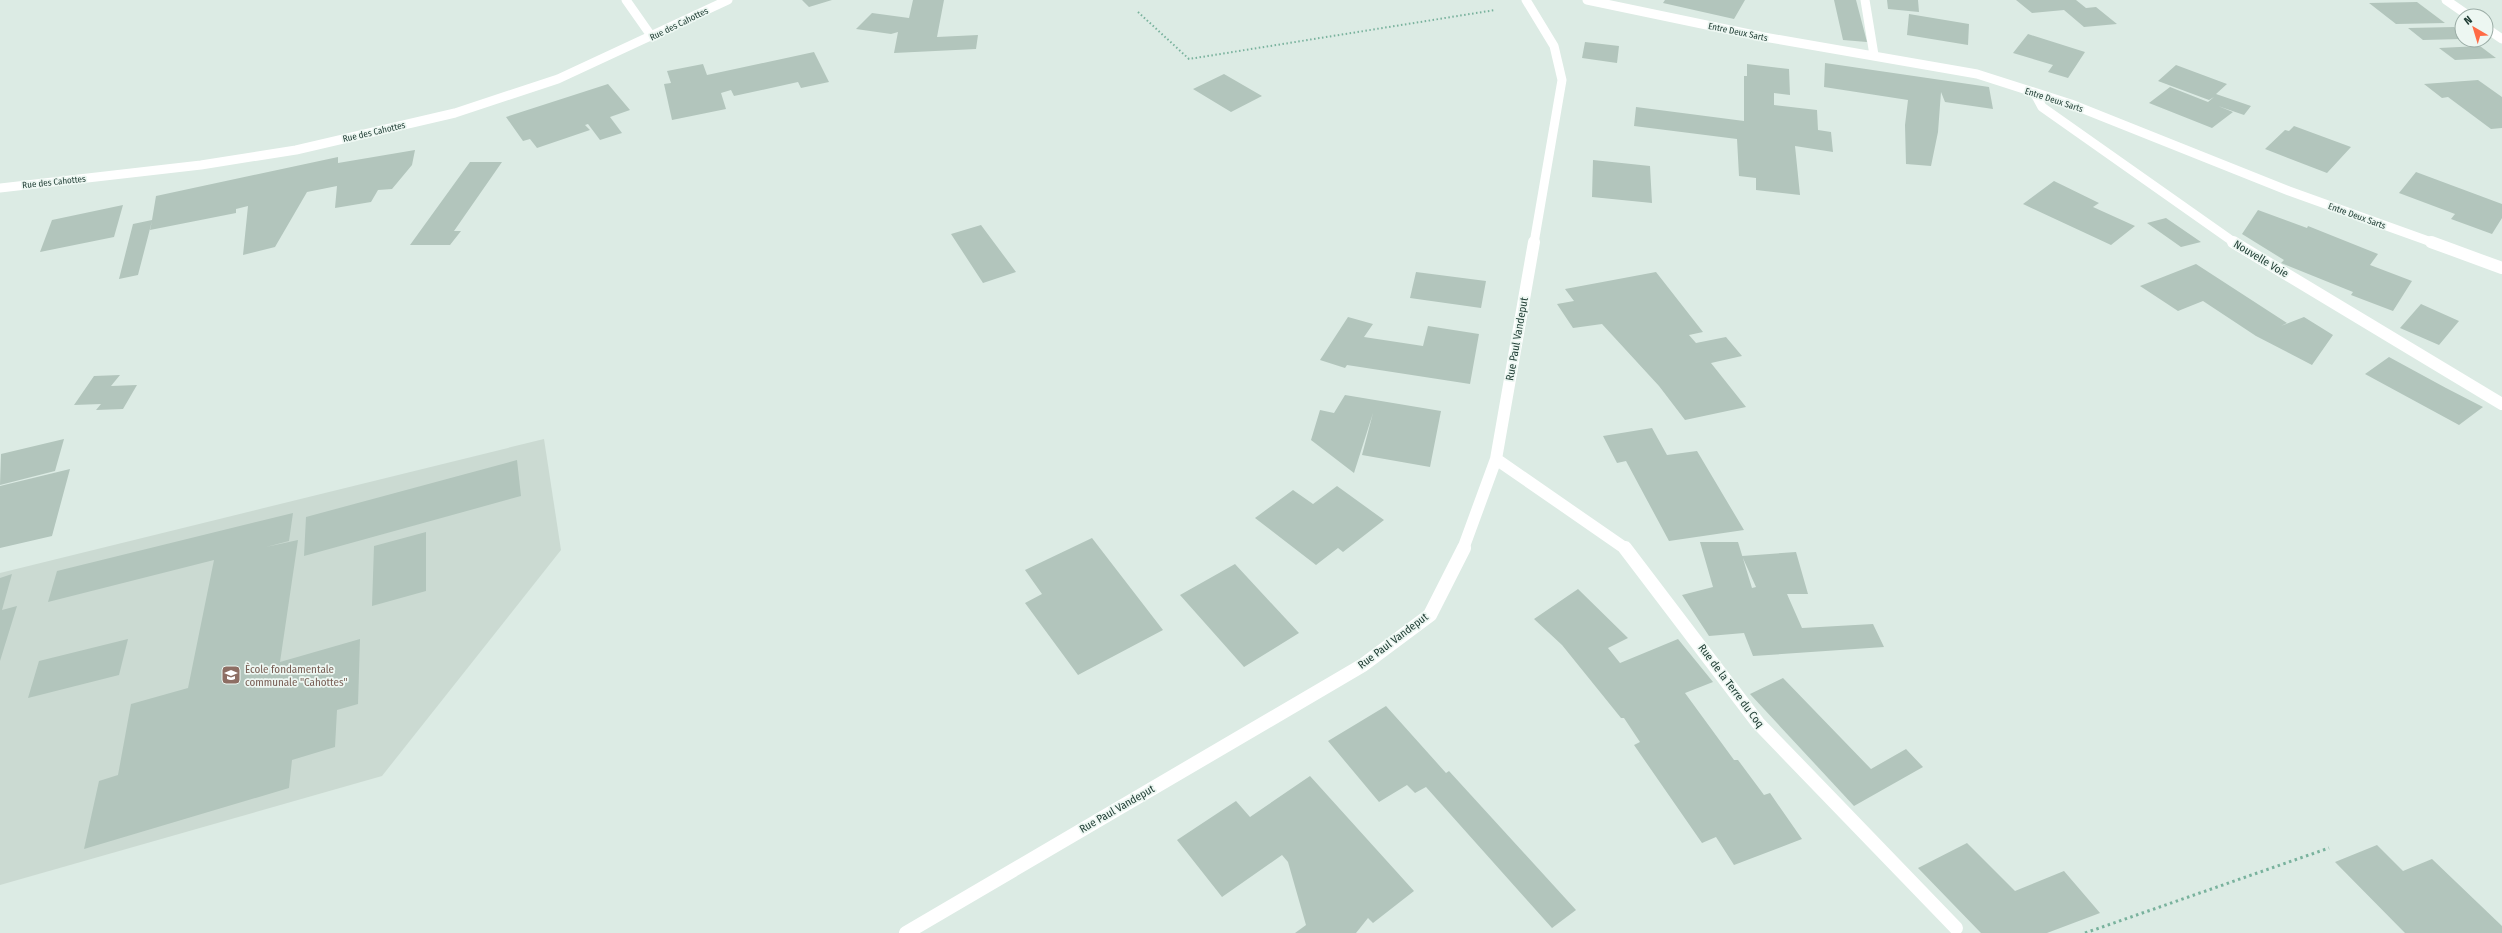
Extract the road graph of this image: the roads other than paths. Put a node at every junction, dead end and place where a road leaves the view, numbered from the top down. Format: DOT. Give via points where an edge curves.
graph roads {
  1 [pos="626,0"];
  2 [pos="728,0"];
  3 [pos="1587,0"];
  4 [pos="1865,0"];
  5 [pos="2446,0"];
  6 [pos="1527,2"];
  7 [pos="2458,8"];
  8 [pos="652,37"];
  9 [pos="1874,55"];
  10 [pos="2035,94"];
  11 [pos="1,189"];
  12 [pos="2502,268"];
  13 [pos="2502,404"];
  14 [pos="1496,459"];
  15 [pos="1956,928"];
  16 [pos="906,933"];
  1 -- 8 [label="street"];
  2 -- 8 [label="street, Rue des Cahottes"];
  3 -- 9 [label="street, Entre Deux Sarts" via="1764,37"];
  4 -- 9 [label="street"];
  5 -- 7 [label="street"];
  6 -- 14 [label="street, Rue Paul Vandeput" via="1551,36 1559,58 1562,80"];
  8 -- 11 [label="street, Rue des Cahottes" via="558,79 455,112 296,150 193,166"];
  9 -- 10 [label="street, Entre Deux Sarts" via="1977,74"];
  10 -- 12 [label="street, Entre Deux Sarts" via="2071,104 2289,191"];
  10 -- 13 [label="street, Nouvelle Voie" via="2042,107 2226,238"];
  14 -- 15 [label="street, Rue de la Terre du Coq" via="1629,551 1758,722"];
  14 -- 16 [label="street, Rue Paul Vandeput" via="1461,556 1430,615 1362,665"];
}
